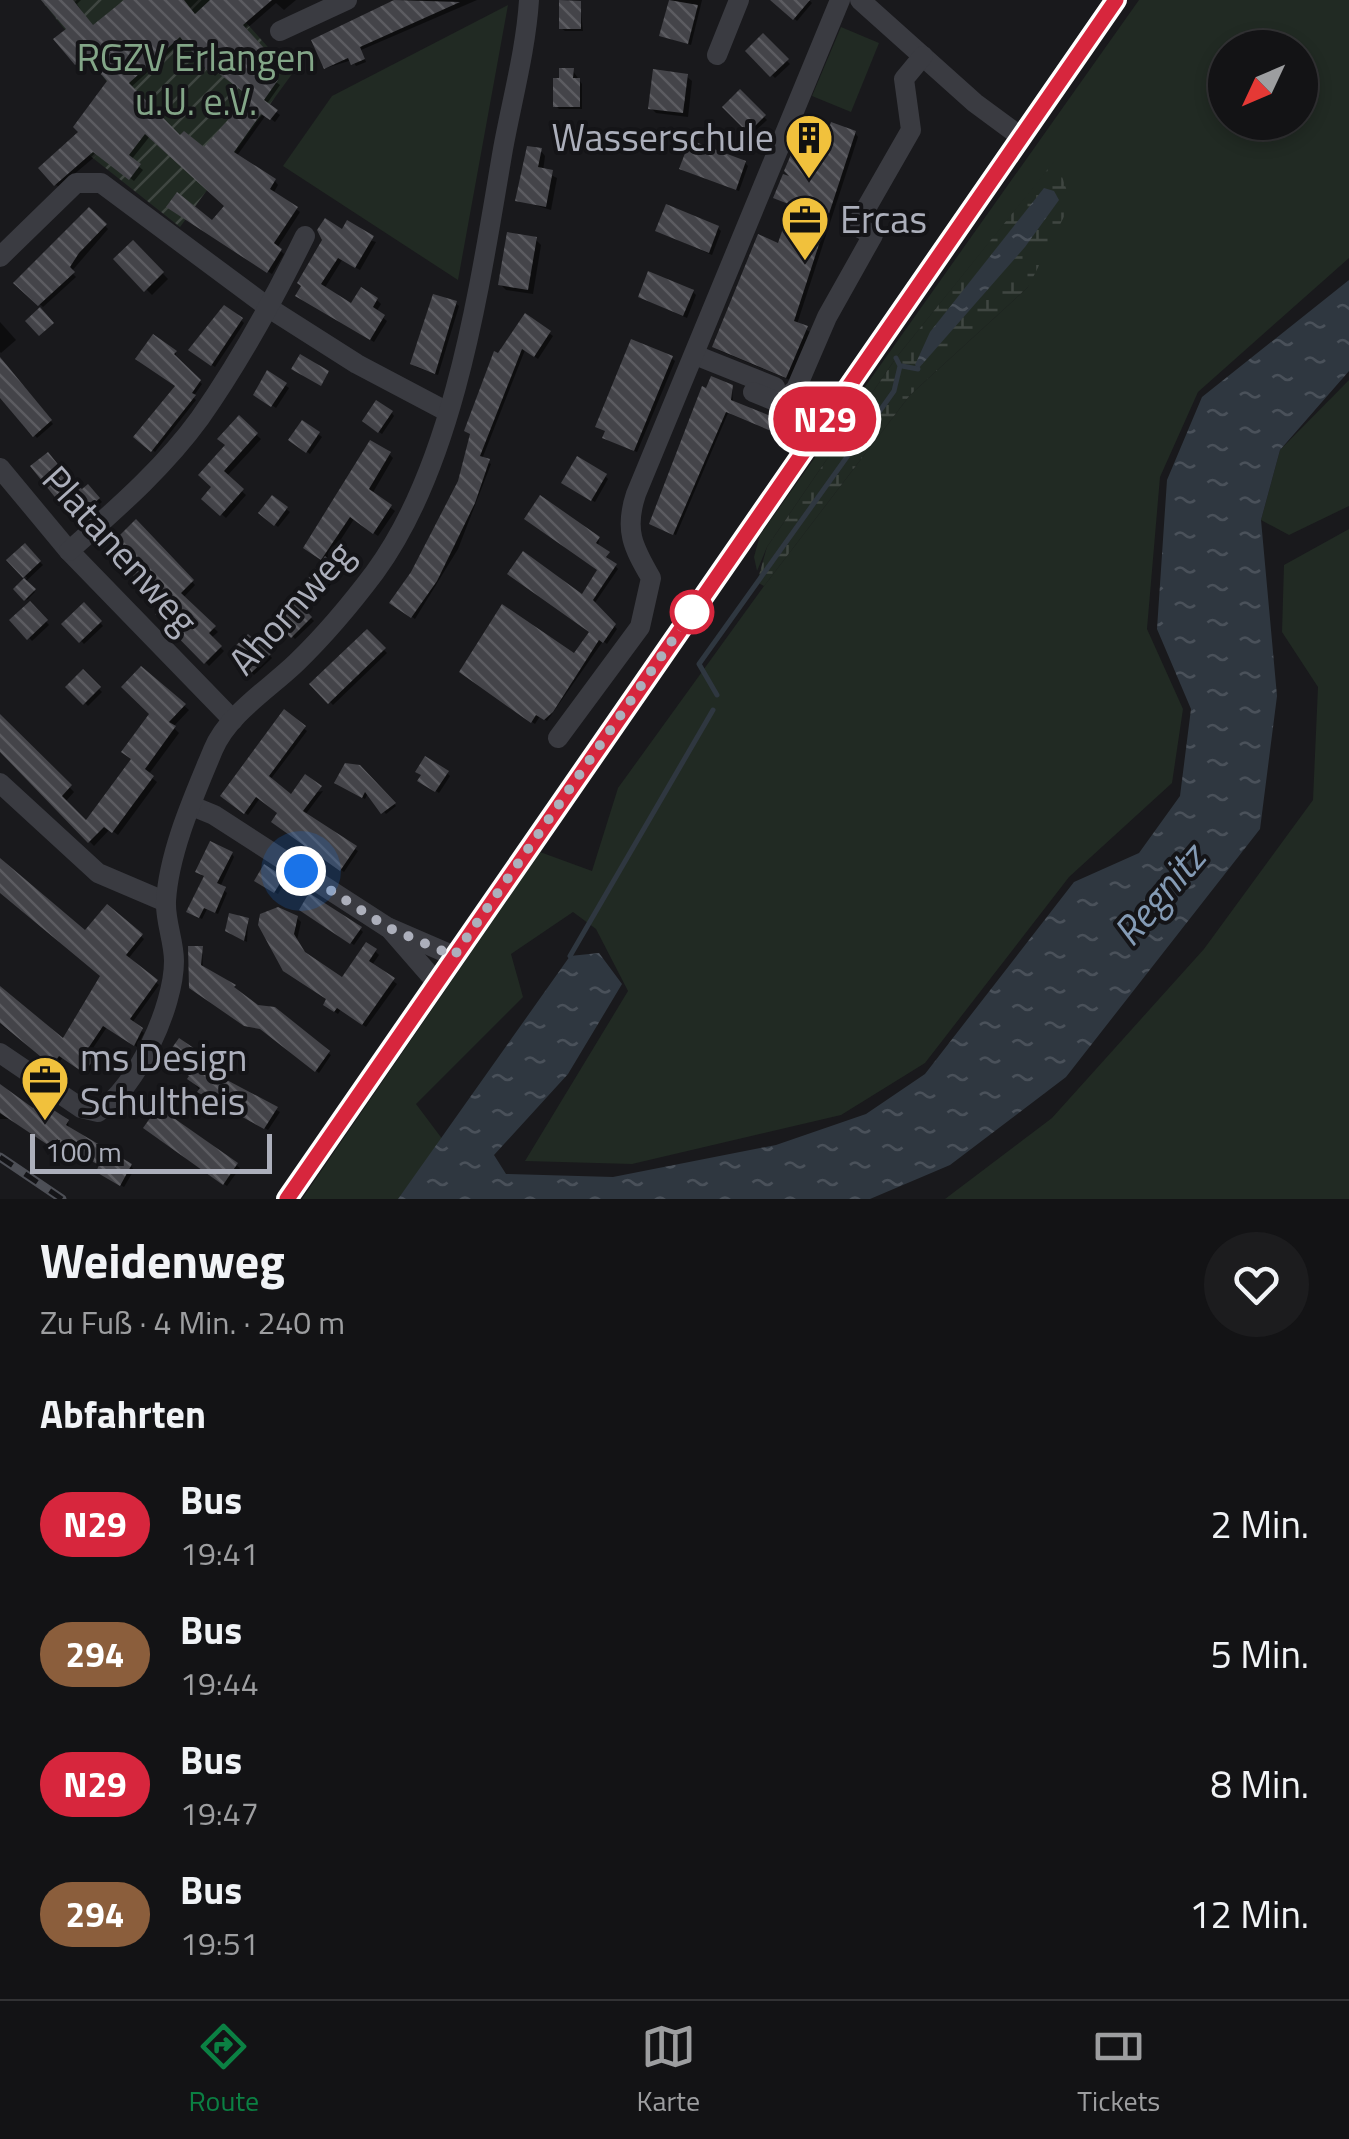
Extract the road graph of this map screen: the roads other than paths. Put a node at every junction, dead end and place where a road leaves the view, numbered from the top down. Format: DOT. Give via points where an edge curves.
graph roads {
  1 [pos="528,0"];
  2 [pos="739,0"];
  3 [pos="840,0"];
  4 [pos="860,0"];
  5 [pos="1116,0"];
  6 [pos="343,1"];
  7 [pos="280,31"];
  8 [pos="717,55"];
  9 [pos="923,56"];
  10 [pos="1020,137"];
  11 [pos="305,236"];
  12 [pos="0,258"];
  13 [pos="269,308"];
  14 [pos="695,355"];
  15 [pos="752,392"];
  16 [pos="790,394"];
  17 [pos="446,412"];
  18 [pos="0,468"];
  19 [pos="69,552"];
  20 [pos="234,720"];
  21 [pos="558,738"];
  22 [pos="0,784"];
  23 [pos="192,806"];
  24 [pos="166,902"];
  25 [pos="387,927"];
  26 [pos="454,956"];
  27 [pos="436,982"];
  28 [pos="0,1052"];
  29 [pos="287,1199"];
  1 -- 17 [label="street, Ahornweg" via="473,324"];
  2 -- 8 [label="street"];
  3 -- 14 [label="street"];
  4 -- 9 [label="street"];
  5 -- 10 [label="street"];
  6 -- 7 [label="street"];
  9 -- 10 [label="street"];
  9 -- 16 [label="street" via="904,79 911,130 856,226 873,235"];
  10 -- 26 [label="street"];
  11 -- 13 [label="street"];
  12 -- 13 [label="street" via="76,184 101,183"];
  13 -- 17 [label="street"];
  13 -- 19 [label="street" via="198,420 138,490"];
  14 -- 16 [label="street"];
  14 -- 21 [label="street" via="628,518 629,540 651,578 640,628"];
  15 -- 16 [label="street" via="780,403"];
  17 -- 20 [label="street, Ahornweg" via="407,520 378,568 334,623"];
  18 -- 19 [label="street, Platanenweg"];
  19 -- 20 [label="street, Platanenweg"];
  20 -- 23 [label="street, Ahornweg" via="216,744"];
  22 -- 24 [label="street" via="98,874"];
  23 -- 24 [label="street, Ahornweg"];
  23 -- 25 [label="street"];
  24 -- 28 [label="street, Ahornweg" via="174,959 167,1012 112,1100 90,1112"];
  25 -- 26 [label="street"];
  25 -- 27 [label="street"];
  26 -- 27 [label="street"];
  27 -- 29 [label="street"];
}
